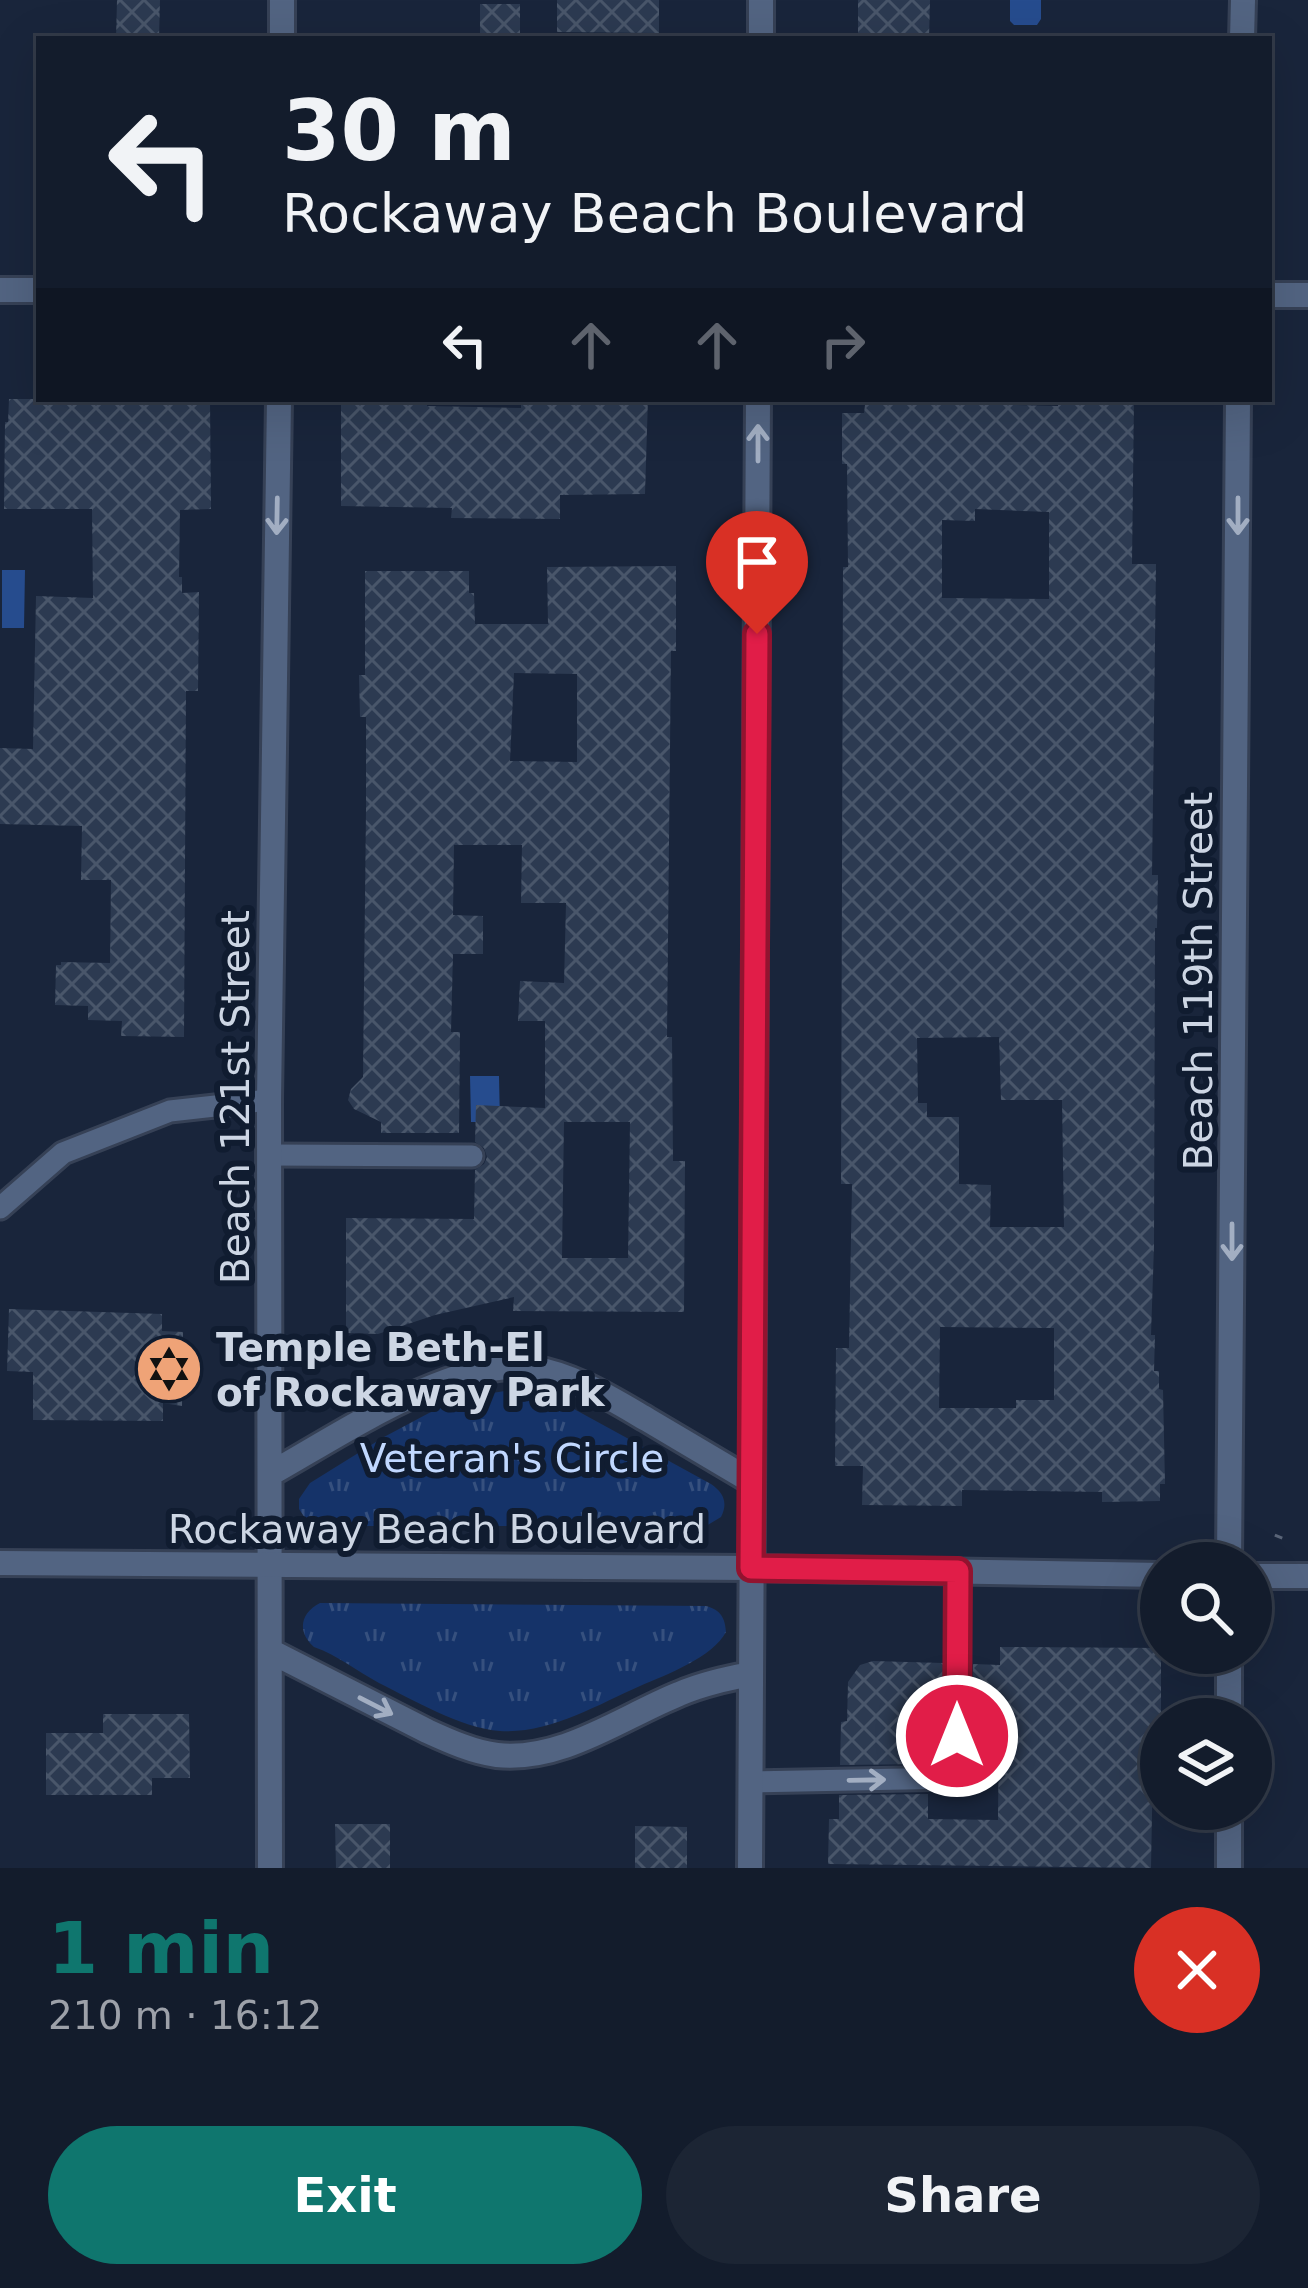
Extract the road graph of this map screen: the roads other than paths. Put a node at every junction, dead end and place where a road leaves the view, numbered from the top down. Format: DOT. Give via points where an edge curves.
graph roads {
  1 [pos="282,0"];
  2 [pos="761,0"];
  3 [pos="1243,0"];
  4 [pos="282,36"];
  5 [pos="761,36"];
  6 [pos="1243,36"];
  7 [pos="0,290"];
  8 [pos="36,290"];
  9 [pos="1272,296"];
  10 [pos="1308,296"];
  11 [pos="279,402"];
  12 [pos="758,402"];
  13 [pos="1238,402"];
  14 [pos="269,1100"];
  15 [pos="269,1155"];
  16 [pos="472,1156"];
  17 [pos="0,1208"];
  18 [pos="270,1474"];
  19 [pos="751,1481"];
  20 [pos="1229,1542"];
  21 [pos="0,1563"];
  22 [pos="270,1564"];
  23 [pos="751,1568"];
  24 [pos="958,1571"];
  25 [pos="1140,1575"];
  26 [pos="1272,1576"];
  27 [pos="1308,1576"];
  28 [pos="272,1652"];
  29 [pos="751,1674"];
  30 [pos="750,1782"];
  31 [pos="1229,1830"];
  32 [pos="270,1868"];
  33 [pos="750,1868"];
  34 [pos="1229,1868"];
  1 -- 4 [label="street"];
  2 -- 5 [label="street"];
  3 -- 6 [label="street"];
  7 -- 8 [label="street"];
  9 -- 10 [label="street"];
  11 -- 14 [label="street, Beach 121st Street, one-way"];
  19 -- 12 [label="street, one-way"];
  13 -- 20 [label="street, Beach 119th Street, one-way"];
  14 -- 15 [label="street, Beach 121st Street"];
  14 -- 17 [label="lane" via="170,1111 63,1154"];
  15 -- 16 [label="lane"];
  15 -- 18 [label="street, Beach 121st Street"];
  18 -- 19 [label="street" via="429,1388 507,1366 590,1388"];
  18 -- 22 [label="street, Beach 121st Street"];
  19 -- 23 [label="street"];
  21 -- 22 [label="street, Rockaway Beach Boulevard"];
  22 -- 23 [label="street, Rockaway Beach Boulevard"];
  22 -- 28 [label="street, Beach 121st Street"];
  23 -- 24 [label="street, Rockaway Beach Boulevard"];
  23 -- 29 [label="street"];
  24 -- 25 [label="street, Rockaway Beach Boulevard"];
  30 -- 24 [label="lane, one-way" via="957,1778"];
  26 -- 27 [label="street"];
  28 -- 29 [label="street, one-way" via="427,1731 496,1755 554,1749 678,1694"];
  28 -- 32 [label="street, Beach 121st Street"];
  29 -- 30 [label="street"];
  30 -- 33 [label="street"];
  31 -- 34 [label="street"];
}
